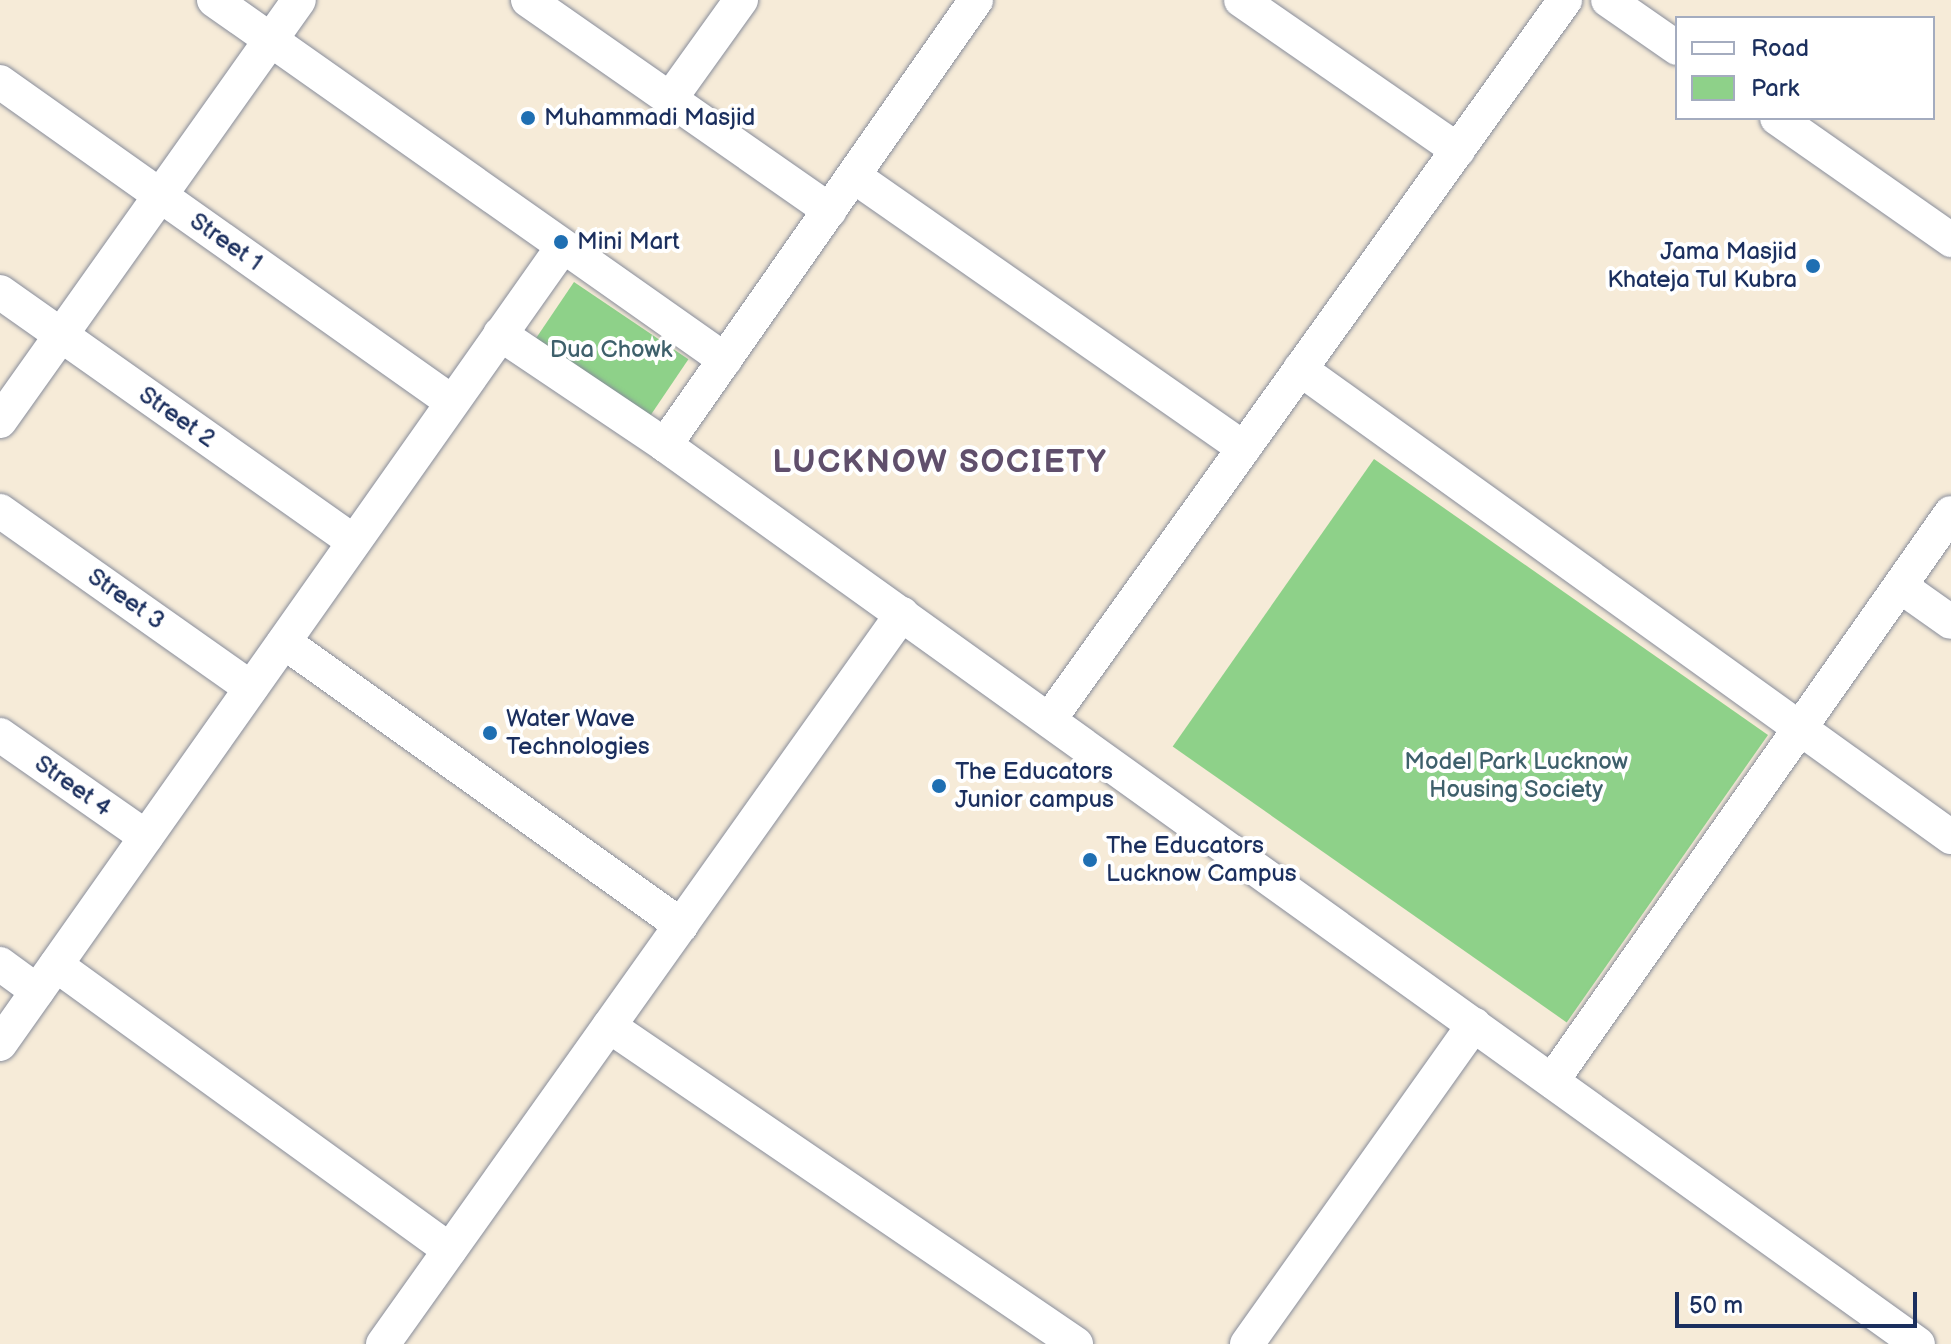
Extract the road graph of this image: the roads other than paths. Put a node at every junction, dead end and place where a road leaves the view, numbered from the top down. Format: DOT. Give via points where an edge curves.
graph roads {
  1 [pos="214,0"];
  2 [pos="299,0"];
  3 [pos="528,0"];
  4 [pos="741,0"];
  5 [pos="976,0"];
  6 [pos="1241,0"];
  7 [pos="1565,0"];
  8 [pos="1608,0"];
  9 [pos="270,40"];
  10 [pos="1675,47"];
  11 [pos="0,82"];
  12 [pos="670,99"];
  13 [pos="1780,120"];
  14 [pos="1458,150"];
  15 [pos="855,177"];
  16 [pos="160,195"];
  17 [pos="830,211"];
  18 [pos="1951,240"];
  19 [pos="561,249"];
  20 [pos="0,292"];
  21 [pos="500,334"];
  22 [pos="61,335"];
  23 [pos="725,360"];
  24 [pos="1300,369"];
  25 [pos="452,402"];
  26 [pos="0,421"];
  27 [pos="665,445"];
  28 [pos="1244,448"];
  29 [pos="0,511"];
  30 [pos="1951,513"];
  31 [pos="354,542"];
  32 [pos="1900,586"];
  33 [pos="902,614"];
  34 [pos="1951,622"];
  35 [pos="284,642"];
  36 [pos="251,688"];
  37 [pos="1049,720"];
  38 [pos="1800,728"];
  39 [pos="0,735"];
  40 [pos="146,837"];
  41 [pos="1951,837"];
  42 [pos="681,925"];
  43 [pos="0,964"];
  44 [pos="46,978"];
  45 [pos="1474,1025"];
  46 [pos="609,1026"];
  47 [pos="0,1044"];
  48 [pos="1552,1081"];
  49 [pos="450,1250"];
  50 [pos="383,1344"];
  51 [pos="1076,1344"];
  52 [pos="1247,1344"];
  53 [pos="1918,1344"];
  1 -- 9 [label="street"];
  2 -- 9 [label="street"];
  3 -- 12 [label="street"];
  4 -- 12 [label="street"];
  5 -- 15 [label="street"];
  6 -- 14 [label="street"];
  7 -- 14 [label="street"];
  8 -- 10 [label="street"];
  9 -- 16 [label="street"];
  9 -- 19 [label="street"];
  11 -- 16 [label="street, Street 1"];
  12 -- 17 [label="street"];
  13 -- 18 [label="street"];
  14 -- 24 [label="street"];
  15 -- 17 [label="street"];
  15 -- 28 [label="street"];
  16 -- 22 [label="street"];
  16 -- 25 [label="street, Street 1"];
  17 -- 23 [label="street"];
  19 -- 21 [label="street"];
  19 -- 23 [label="street"];
  20 -- 22 [label="street, Street 2"];
  21 -- 25 [label="street"];
  21 -- 27 [label="street"];
  22 -- 26 [label="street"];
  22 -- 31 [label="street, Street 2"];
  23 -- 27 [label="street"];
  24 -- 28 [label="street"];
  24 -- 38 [label="street"];
  25 -- 31 [label="street"];
  27 -- 33 [label="street"];
  28 -- 37 [label="street"];
  29 -- 36 [label="street, Street 3"];
  30 -- 32 [label="street"];
  31 -- 35 [label="street"];
  32 -- 34 [label="street"];
  32 -- 38 [label="street"];
  33 -- 37 [label="street"];
  33 -- 42 [label="street"];
  35 -- 36 [label="street"];
  35 -- 42 [label="street"];
  36 -- 40 [label="street"];
  37 -- 45 [label="street"];
  38 -- 41 [label="street"];
  38 -- 48 [label="street"];
  39 -- 40 [label="street, Street 4"];
  40 -- 44 [label="street"];
  42 -- 46 [label="street"];
  43 -- 44 [label="street"];
  44 -- 47 [label="street"];
  44 -- 49 [label="street"];
  45 -- 48 [label="street"];
  45 -- 52 [label="street"];
  46 -- 49 [label="street"];
  46 -- 51 [label="street"];
  48 -- 53 [label="street"];
  49 -- 50 [label="street"];
}
